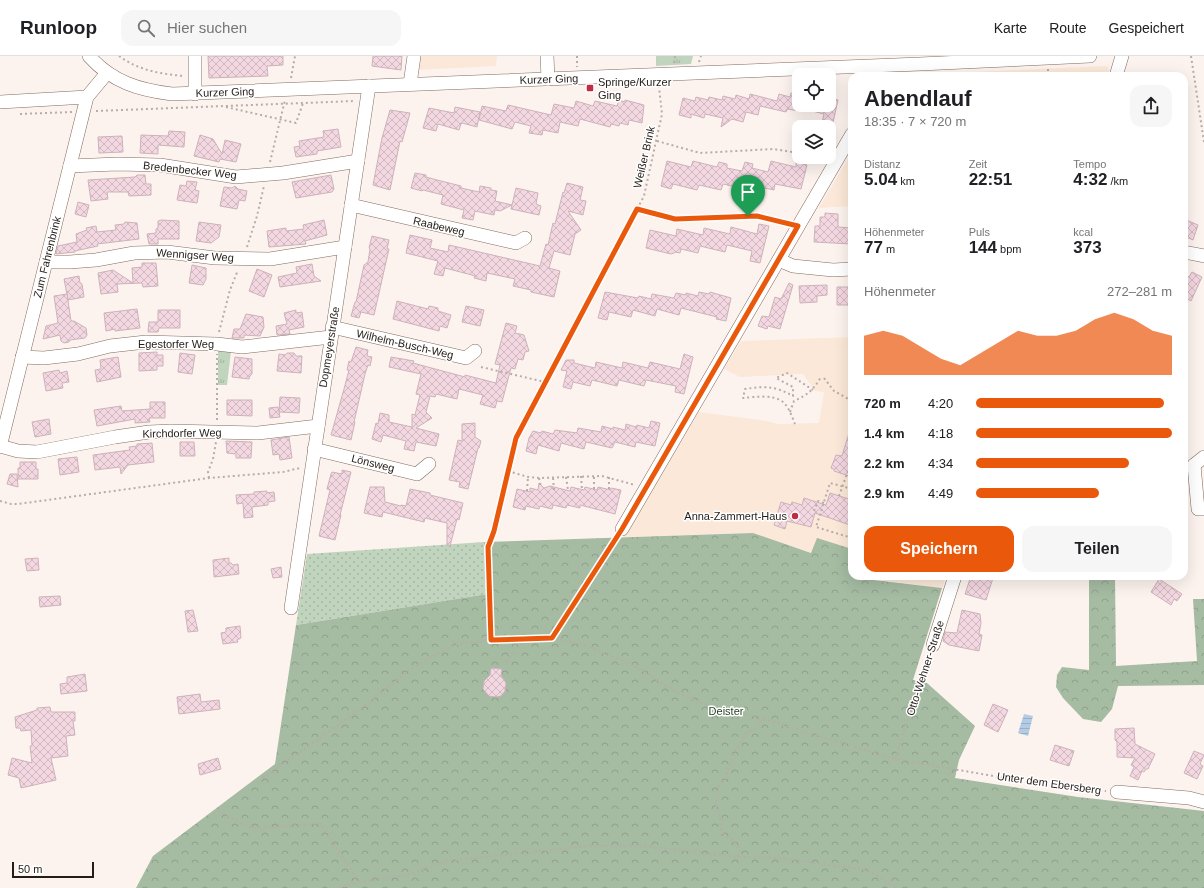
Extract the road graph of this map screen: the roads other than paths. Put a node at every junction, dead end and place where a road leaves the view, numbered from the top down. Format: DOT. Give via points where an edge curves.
graph roads {
  1 [pos="89,56"];
  2 [pos="195,56"];
  3 [pos="414,56"];
  4 [pos="547,56"];
  5 [pos="1090,56"];
  6 [pos="1122,56"];
  7 [pos="1031,58"];
  8 [pos="888,70"];
  9 [pos="1117,72"];
  10 [pos="107,73"];
  11 [pos="548,78"];
  12 [pos="410,84"];
  13 [pos="369,86"];
  14 [pos="195,94"];
  15 [pos="87,97"];
  16 [pos="0,102"];
  17 [pos="848,141"];
  18 [pos="358,161"];
  19 [pos="70,166"];
  20 [pos="351,205"];
  21 [pos="525,238"];
  22 [pos="345,247"];
  23 [pos="1188,253"];
  24 [pos="1204,256"];
  25 [pos="779,260"];
  26 [pos="46,262"];
  27 [pos="848,269"];
  28 [pos="332,332"];
  29 [pos="474,351"];
  30 [pos="22,357"];
  31 [pos="318,426"];
  32 [pos="0,447"];
  33 [pos="314,449"];
  34 [pos="1194,461"];
  35 [pos="429,464"];
  36 [pos="1204,509"];
  37 [pos="622,529"];
  38 [pos="954,580"];
  39 [pos="291,608"];
  40 [pos="933,645"];
  41 [pos="1117,792"];
  42 [pos="1204,802"];
  1 -- 10 [label="street, Kurzer Ging"];
  2 -- 14 [label="street"];
  3 -- 12 [label="street"];
  4 -- 11 [label="street"];
  5 -- 7 [label="street, Kurzer Ging"];
  6 -- 9 [label="street"];
  7 -- 8 [label="street, Kurzer Ging"];
  8 -- 11 [label="street, Kurzer Ging"];
  10 -- 14 [label="street, Kurzer Ging" via="134,87 152,92"];
  10 -- 15 [label="street, Zum Fahrenbrink"];
  11 -- 12 [label="street, Kurzer Ging"];
  12 -- 13 [label="street, Kurzer Ging"];
  13 -- 14 [label="street, Kurzer Ging"];
  13 -- 18 [label="street, Dopmeyerstraße"];
  15 -- 16 [label="street"];
  15 -- 19 [label="street, Zum Fahrenbrink"];
  17 -- 25 [label="street"];
  18 -- 19 [label="street, Bredenbecker Weg" via="283,173 236,177 160,165"];
  18 -- 20 [label="street, Dopmeyerstraße"];
  19 -- 26 [label="street, Zum Fahrenbrink"];
  20 -- 21 [label="street, Raabeweg" via="516,243"];
  20 -- 22 [label="street, Dopmeyerstraße"];
  22 -- 26 [label="street, Wennigser Weg" via="270,259 215,258 167,252 134,253 96,260"];
  22 -- 28 [label="street, Dopmeyerstraße"];
  23 -- 24 [label="street"];
  25 -- 27 [label="street" via="793,266"];
  25 -- 37 [label="street"];
  26 -- 30 [label="street, Zum Fahrenbrink"];
  28 -- 29 [label="street, Wilhelm-Busch-Weg" via="466,358"];
  28 -- 30 [label="street, Egestorfer Weg" via="242,347 210,343 146,342 110,346 78,354 44,358"];
  28 -- 31 [label="street, Dopmeyerstraße"];
  30 -- 32 [label="street, Zum Fahrenbrink"];
  31 -- 32 [label="street, Kirchdorfer Weg" via="258,433 171,430 149,432 37,452"];
  31 -- 33 [label="street, Dopmeyerstraße"];
  33 -- 35 [label="street, Lönsweg" via="417,474"];
  33 -- 39 [label="street, Dopmeyerstraße"];
  34 -- 36 [label="street" via="1198,509"];
  38 -- 40 [label="street, Otto-Wehner-Straße"];
  41 -- 42 [label="street, Unter dem Ebersberg" via="1189,798"];
}
